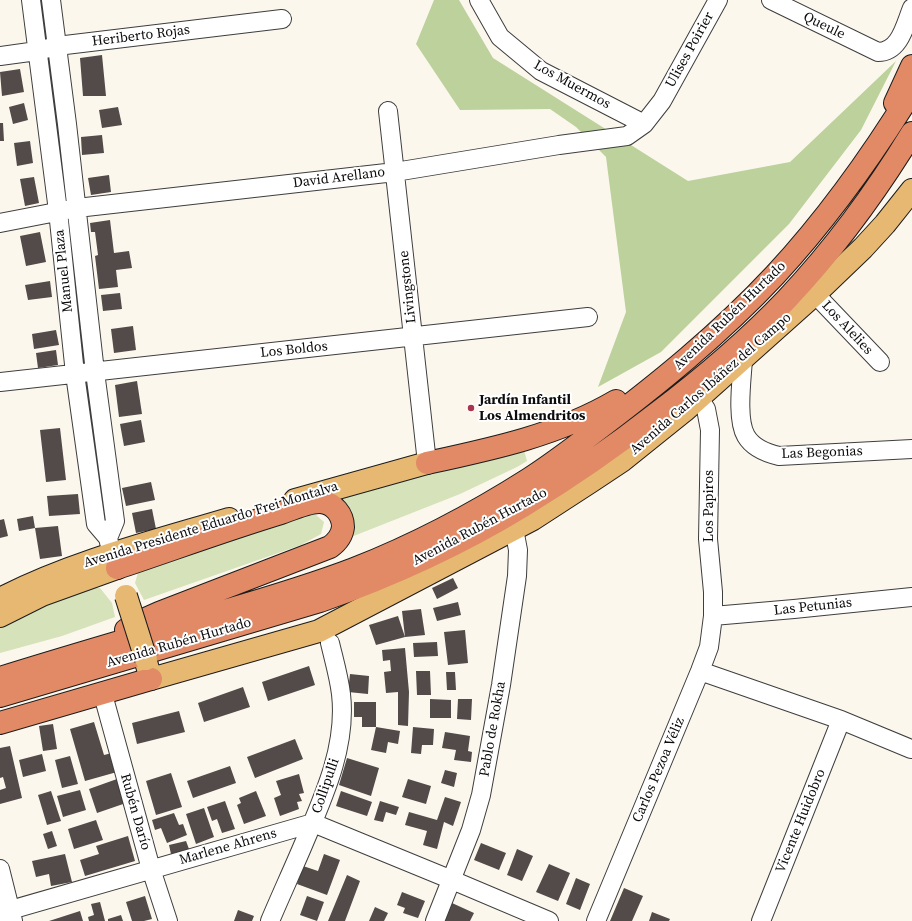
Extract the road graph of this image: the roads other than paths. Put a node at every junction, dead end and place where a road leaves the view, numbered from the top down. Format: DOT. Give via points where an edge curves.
graph roads {
  1 [pos="31,0"];
  2 [pos="51,0"];
  3 [pos="479,0"];
  4 [pos="718,0"];
  5 [pos="771,0"];
  6 [pos="912,8"];
  7 [pos="282,19"];
  8 [pos="57,46"];
  9 [pos="37,51"];
  10 [pos="0,56"];
  11 [pos="912,66"];
  12 [pos="912,91"];
  13 [pos="662,101"];
  14 [pos="388,111"];
  15 [pos="644,124"];
  16 [pos="912,133"];
  17 [pos="870,156"];
  18 [pos="395,172"];
  19 [pos="910,198"];
  20 [pos="77,208"];
  21 [pos="58,211"];
  22 [pos="0,223"];
  23 [pos="815,294"];
  24 [pos="588,317"];
  25 [pos="414,337"];
  26 [pos="694,353"];
  27 [pos="743,359"];
  28 [pos="880,362"];
  29 [pos="95,372"];
  30 [pos="75,374"];
  31 [pos="0,382"];
  32 [pos="699,398"];
  33 [pos="909,446"];
  34 [pos="427,463"];
  35 [pos="514,529"];
  36 [pos="112,554"];
  37 [pos="912,597"];
  38 [pos="0,599"];
  39 [pos="0,616"];
  40 [pos="713,616"];
  41 [pos="330,643"];
  42 [pos="91,650"];
  43 [pos="700,671"];
  44 [pos="0,678"];
  45 [pos="151,679"];
  46 [pos="0,696"];
  47 [pos="105,702"];
  48 [pos="841,720"];
  49 [pos="0,723"];
  50 [pos="911,749"];
  51 [pos="313,823"];
  52 [pos="0,869"];
  53 [pos="151,869"];
  54 [pos="452,880"];
  55 [pos="8,915"];
  56 [pos="168,921"];
  57 [pos="270,921"];
  58 [pos="435,921"];
  59 [pos="549,921"];
  60 [pos="596,921"];
  61 [pos="761,921"];
  1 -- 9 [label="street, Manuel Plaza"];
  2 -- 8 [label="street, Manuel Plaza"];
  3 -- 15 [label="street, Los Muermos" via="500,37 541,71"];
  4 -- 13 [label="street, Ulises Poirier"];
  5 -- 6 [label="street, Queule" via="878,52 886,52 898,41"];
  7 -- 8 [label="street, Heriberto Rojas"];
  8 -- 9 [label="street, Heriberto Rojas"];
  8 -- 20 [label="street, Manuel Plaza"];
  9 -- 10 [label="street, Heriberto Rojas"];
  9 -- 21 [label="street, Manuel Plaza"];
  11 -- 17 [label="highway"];
  12 -- 17 [label="highway"];
  13 -- 15 [label="street, David Arellano"];
  14 -- 18 [label="street, Livingstone"];
  15 -- 18 [label="street, David Arellano" via="628,136 559,144"];
  16 -- 46 [label="highway, Avenida Rubén Hurtado" via="867,201 803,282 770,317 727,356 627,436 568,478 505,517 422,560 320,601"];
  17 -- 26 [label="highway, Avenida Rubén Hurtado" via="803,244 758,294"];
  18 -- 20 [label="street, David Arellano"];
  18 -- 25 [label="street, Livingstone"];
  19 -- 23 [label="main road, Avenida Carlos Ibáñez del Campo"];
  20 -- 21 [label="street, David Arellano"];
  20 -- 29 [label="street, Manuel Plaza"];
  21 -- 22 [label="street, David Arellano"];
  21 -- 30 [label="street, Manuel Plaza"];
  23 -- 27 [label="main road, Avenida Carlos Ibáñez del Campo"];
  23 -- 28 [label="street, Los Alelies"];
  24 -- 25 [label="street, Los Boldos"];
  25 -- 29 [label="street, Los Boldos"];
  25 -- 34 [label="street, Livingstone"];
  26 -- 34 [label="highway" via="631,393 585,418 538,436"];
  26 -- 42 [label="highway, Avenida Rubén Hurtado" via="624,410 532,477 491,502 418,540 302,588"];
  27 -- 32 [label="main road, Avenida Carlos Ibáñez del Campo"];
  27 -- 33 [label="street, Las Begonias" via="741,424 746,436 766,453 779,456"];
  29 -- 30 [label="street, Los Boldos"];
  29 -- 36 [label="street, Manuel Plaza" via="115,521"];
  30 -- 31 [label="street, Los Boldos"];
  30 -- 36 [label="street, Manuel Plaza" via="96,524"];
  32 -- 35 [label="main road, Avenida Carlos Ibáñez del Campo" via="623,460"];
  32 -- 40 [label="street, Los Papiros" via="706,409 710,430 708,539"];
  34 -- 36 [label="main road, Avenida Presidente Eduardo Frei Montalva"];
  35 -- 45 [label="main road, Avenida Carlos Ibáñez del Campo" via="320,630"];
  35 -- 54 [label="street, Pablo de Rokha" via="518,550 517,576 501,685 481,794 471,830"];
  36 -- 38 [label="main road, Avenida Presidente Eduardo Frei Montalva" via="28,585"];
  36 -- 39 [label="main road, Avenida Presidente Eduardo Frei Montalva"];
  36 -- 42 [label="highway" via="255,521 314,502 332,506 342,520 342,532 336,543 330,547 159,613"];
  36 -- 45 [label="main road, Manuel Plaza, bridge"];
  37 -- 40 [label="street, Las Petunias"];
  40 -- 43 [label="street, Carlos Pezoa Véliz" via="709,648"];
  41 -- 51 [label="street, Collipulli" via="341,694 342,715 332,774"];
  42 -- 44 [label="highway, Avenida Rubén Hurtado"];
  43 -- 48 [label="street"];
  43 -- 60 [label="street, Carlos Pezoa Véliz"];
  45 -- 49 [label="highway"];
  47 -- 53 [label="street, Rubén Darío"];
  48 -- 50 [label="street"];
  48 -- 61 [label="street, Vicente Huidobro"];
  51 -- 53 [label="street, Marlene Ahrens"];
  51 -- 54 [label="street"];
  51 -- 57 [label="street, Collipulli"];
  52 -- 55 [label="street"];
  53 -- 55 [label="street, Marlene Ahrens"];
  53 -- 56 [label="street, Rubén Darío"];
  54 -- 58 [label="street, Pablo de Rokha"];
  54 -- 59 [label="street"];
}
